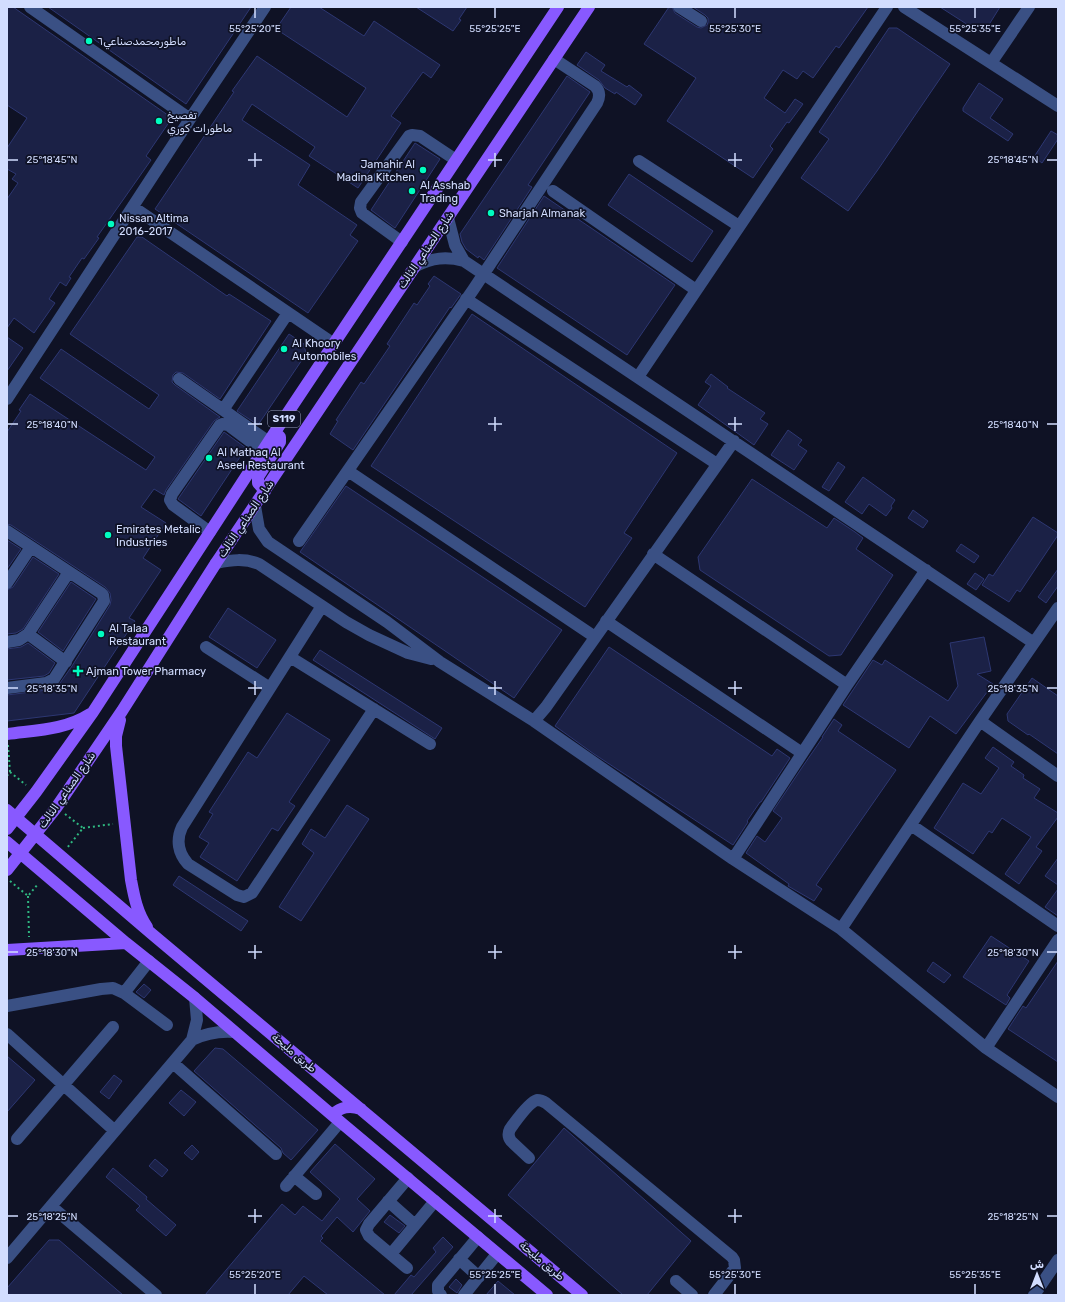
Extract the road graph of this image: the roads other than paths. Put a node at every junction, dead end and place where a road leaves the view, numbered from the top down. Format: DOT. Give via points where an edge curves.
graph roads {
  1 [pos="30,7"];
  2 [pos="265,7"];
  3 [pos="558,7"];
  4 [pos="589,7"];
  5 [pos="679,7"];
  6 [pos="887,7"];
  7 [pos="904,7"];
  8 [pos="1029,7"];
  9 [pos="701,21"];
  10 [pos="554,59"];
  11 [pos="991,63"];
  12 [pos="1058,106"];
  13 [pos="190,119"];
  14 [pos="456,160"];
  15 [pos="639,161"];
  16 [pos="554,191"];
  17 [pos="133,207"];
  18 [pos="448,218"];
  19 [pos="739,226"];
  20 [pos="402,242"];
  21 [pos="464,261"];
  22 [pos="416,266"];
  23 [pos="484,274"];
  24 [pos="696,290"];
  25 [pos="466,300"];
  26 [pos="288,313"];
  27 [pos="334,344"];
  28 [pos="638,377"];
  29 [pos="179,379"];
  30 [pos="7,399"];
  31 [pos="223,410"];
  32 [pos="734,441"];
  33 [pos="269,442"];
  34 [pos="717,464"];
  35 [pos="348,471"];
  36 [pos="265,491"];
  37 [pos="255,506"];
  38 [pos="7,531"];
  39 [pos="210,532"];
  40 [pos="299,541"];
  41 [pos="31,547"];
  42 [pos="653,554"];
  43 [pos="216,563"];
  44 [pos="926,570"];
  45 [pos="69,572"];
  46 [pos="7,583"];
  47 [pos="322,606"];
  48 [pos="1058,608"];
  49 [pos="606,621"];
  50 [pos="28,634"];
  51 [pos="595,637"];
  52 [pos="7,642"];
  53 [pos="1034,643"];
  54 [pos="206,647"];
  55 [pos="290,657"];
  56 [pos="66,662"];
  57 [pos="440,662"];
  58 [pos="847,684"];
  59 [pos="7,688"];
  60 [pos="270,688"];
  61 [pos="374,709"];
  62 [pos="122,711"];
  63 [pos="92,712"];
  64 [pos="534,721"];
  65 [pos="980,721"];
  66 [pos="7,734"];
  67 [pos="430,744"];
  68 [pos="802,753"];
  69 [pos="1058,776"];
  70 [pos="11,814"];
  71 [pos="911,825"];
  72 [pos="7,829"];
  73 [pos="35,835"];
  74 [pos="7,842"];
  75 [pos="20,853"];
  76 [pos="733,859"];
  77 [pos="7,870"];
  78 [pos="1058,926"];
  79 [pos="841,929"];
  80 [pos="152,934"];
  81 [pos="1058,940"];
  82 [pos="126,943"];
  83 [pos="7,950"];
  84 [pos="149,961"];
  85 [pos="124,993"];
  86 [pos="195,998"];
  87 [pos="7,1006"];
  88 [pos="166,1024"];
  89 [pos="114,1027"];
  90 [pos="234,1032"];
  91 [pos="7,1034"];
  92 [pos="192,1040"];
  93 [pos="986,1048"];
  94 [pos="173,1064"];
  95 [pos="63,1085"];
  96 [pos="1058,1097"];
  97 [pos="361,1109"];
  98 [pos="336,1119"];
  99 [pos="115,1131"];
  100 [pos="17,1139"];
  101 [pos="276,1154"];
  102 [pos="530,1158"];
  103 [pos="294,1176"];
  104 [pos="408,1178"];
  105 [pos="286,1186"];
  106 [pos="316,1194"];
  107 [pos="388,1201"];
  108 [pos="435,1201"];
  109 [pos="51,1206"];
  110 [pos="415,1224"];
  111 [pos="478,1237"];
  112 [pos="391,1254"];
  113 [pos="498,1254"];
  114 [pos="7,1258"];
  115 [pos="459,1259"];
  116 [pos="1058,1260"];
  117 [pos="407,1268"];
  118 [pos="479,1277"];
  119 [pos="676,1281"];
  120 [pos="156,1295"];
  121 [pos="441,1295"];
  122 [pos="464,1295"];
  123 [pos="547,1295"];
  124 [pos="582,1295"];
  125 [pos="692,1295"];
  126 [pos="714,1295"];
  127 [pos="1034,1295"];
  1 -- 13 [label="street"];
  2 -- 13 [label="street"];
  3 -- 14 [label="main road, شارع الصناعي الثالث / S119"];
  4 -- 10 [label="main road, شارع الصناعي الثالث / S119"];
  5 -- 9 [label="street"];
  6 -- 19 [label="street"];
  7 -- 11 [label="street"];
  8 -- 11 [label="street"];
  10 -- 18 [label="main road, شارع الصناعي الثالث / S119"];
  10 -- 23 [label="street" via="596,86 599,90 599,99"];
  11 -- 12 [label="street"];
  13 -- 17 [label="street"];
  14 -- 20 [label="main road, شارع الصناعي الثالث / S119"];
  14 -- 20 [label="street" via="420,136 409,136 362,202 362,213"];
  15 -- 19 [label="street"];
  16 -- 24 [label="street"];
  17 -- 26 [label="street"];
  17 -- 30 [label="street"];
  18 -- 21 [label="street" via="455,245"];
  18 -- 22 [label="main road, شارع الصناعي الثالث / S119"];
  19 -- 24 [label="street"];
  20 -- 27 [label="main road, شارع الصناعي الثالث / S119"];
  21 -- 22 [label="street" via="435,258"];
  21 -- 23 [label="street"];
  22 -- 36 [label="main road, شارع الصناعي الثالث / S119"];
  23 -- 25 [label="street"];
  23 -- 28 [label="street"];
  24 -- 28 [label="street"];
  25 -- 34 [label="street"];
  25 -- 35 [label="street"];
  26 -- 27 [label="street"];
  26 -- 31 [label="street"];
  27 -- 33 [label="main road, شارع الصناعي الثالث / S119"];
  28 -- 32 [label="street"];
  29 -- 31 [label="street"];
  31 -- 33 [label="street"];
  32 -- 34 [label="street"];
  32 -- 44 [label="street"];
  33 -- 36 [label="main road" via="280,437 280,442 258,477 258,483"];
  33 -- 39 [label="main road, شارع الصناعي الثالث / S119"];
  33 -- 39 [label="street" via="228,425 220,425 172,494 170,500 173,505"];
  34 -- 42 [label="street"];
  35 -- 40 [label="street"];
  35 -- 51 [label="street"];
  36 -- 37 [label="main road, شارع الصناعي الثالث / S119"];
  37 -- 43 [label="main road, شارع الصناعي الثالث / S119"];
  37 -- 57 [label="street" via="259,529 268,542"];
  38 -- 41 [label="street"];
  39 -- 63 [label="main road, شارع الصناعي الثالث / S119"];
  41 -- 45 [label="street"];
  41 -- 46 [label="street"];
  42 -- 49 [label="street"];
  42 -- 58 [label="street"];
  43 -- 47 [label="street" via="241,560 259,564"];
  43 -- 62 [label="main road, شارع الصناعي الثالث / S119"];
  44 -- 53 [label="street"];
  44 -- 58 [label="street"];
  45 -- 50 [label="street"];
  45 -- 56 [label="street" via="103,595 104,601"];
  47 -- 55 [label="street"];
  47 -- 57 [label="street" via="369,635 408,653"];
  48 -- 53 [label="street"];
  49 -- 51 [label="street"];
  49 -- 68 [label="street"];
  50 -- 52 [label="street" via="19,640"];
  50 -- 56 [label="street"];
  51 -- 64 [label="street"];
  53 -- 65 [label="street"];
  54 -- 60 [label="street"];
  55 -- 60 [label="street"];
  55 -- 61 [label="street"];
  56 -- 59 [label="street" via="50,682"];
  57 -- 64 [label="street"];
  58 -- 68 [label="street"];
  60 -- 61 [label="street" via="182,827 178,840 180,853 188,864 240,896 248,895 254,890"];
  61 -- 67 [label="street"];
  62 -- 73 [label="main road, شارع الصناعي الثالث / S119"];
  62 -- 80 [label="main road" via="116,746 133,895 144,923"];
  63 -- 66 [label="main road" via="62,727"];
  63 -- 70 [label="main road, شارع الصناعي الثالث / S119" via="36,792"];
  64 -- 76 [label="street"];
  65 -- 69 [label="street"];
  65 -- 71 [label="street"];
  68 -- 76 [label="street"];
  70 -- 72 [label="main road, شارع الصناعي الثالث / S119"];
  70 -- 73 [label="main road, طريق مليحة"];
  71 -- 78 [label="street"];
  71 -- 79 [label="street"];
  73 -- 75 [label="main road, شارع الصناعي الثالث / S119"];
  73 -- 80 [label="main road, طريق مليحة"];
  74 -- 75 [label="main road, طريق مليحة"];
  75 -- 77 [label="main road, شارع الصناعي الثالث / S119"];
  75 -- 82 [label="main road, طريق مليحة"];
  76 -- 79 [label="street"];
  79 -- 93 [label="street"];
  80 -- 97 [label="main road, طريق مليحة"];
  81 -- 93 [label="street"];
  82 -- 83 [label="main road"];
  82 -- 84 [label="main road, طريق مليحة"];
  84 -- 85 [label="street"];
  84 -- 86 [label="main road, طريق مليحة"];
  85 -- 87 [label="street" via="107,988"];
  85 -- 88 [label="street"];
  86 -- 90 [label="main road, طريق مليحة"];
  86 -- 92 [label="street" via="197,1020"];
  89 -- 95 [label="street"];
  90 -- 92 [label="street" via="216,1032"];
  90 -- 98 [label="main road, طريق مليحة"];
  91 -- 95 [label="street"];
  92 -- 94 [label="street"];
  93 -- 96 [label="street"];
  94 -- 99 [label="street"];
  94 -- 101 [label="street"];
  95 -- 99 [label="street"];
  95 -- 100 [label="street"];
  97 -- 98 [label="main road" via="348,1107 337,1111"];
  97 -- 124 [label="main road, طريق مليحة"];
  98 -- 103 [label="street"];
  98 -- 104 [label="main road, طريق مليحة"];
  99 -- 109 [label="street"];
  102 -- 126 [label="street" via="511,1141 509,1132 531,1103 540,1100 732,1257 735,1268"];
  103 -- 105 [label="street"];
  103 -- 106 [label="street"];
  104 -- 107 [label="street"];
  104 -- 108 [label="main road, طريق مليحة"];
  107 -- 110 [label="street"];
  107 -- 112 [label="street" via="367,1227 366,1234"];
  108 -- 110 [label="street"];
  108 -- 111 [label="main road, طريق مليحة"];
  109 -- 114 [label="street"];
  109 -- 120 [label="street"];
  110 -- 112 [label="street"];
  111 -- 113 [label="main road, طريق مليحة"];
  111 -- 115 [label="street"];
  112 -- 117 [label="street"];
  113 -- 118 [label="street"];
  113 -- 123 [label="main road, طريق مليحة"];
  115 -- 118 [label="street"];
  115 -- 121 [label="street" via="438,1285"];
  116 -- 127 [label="street"];
  118 -- 122 [label="street"];
  119 -- 125 [label="street"];
}
